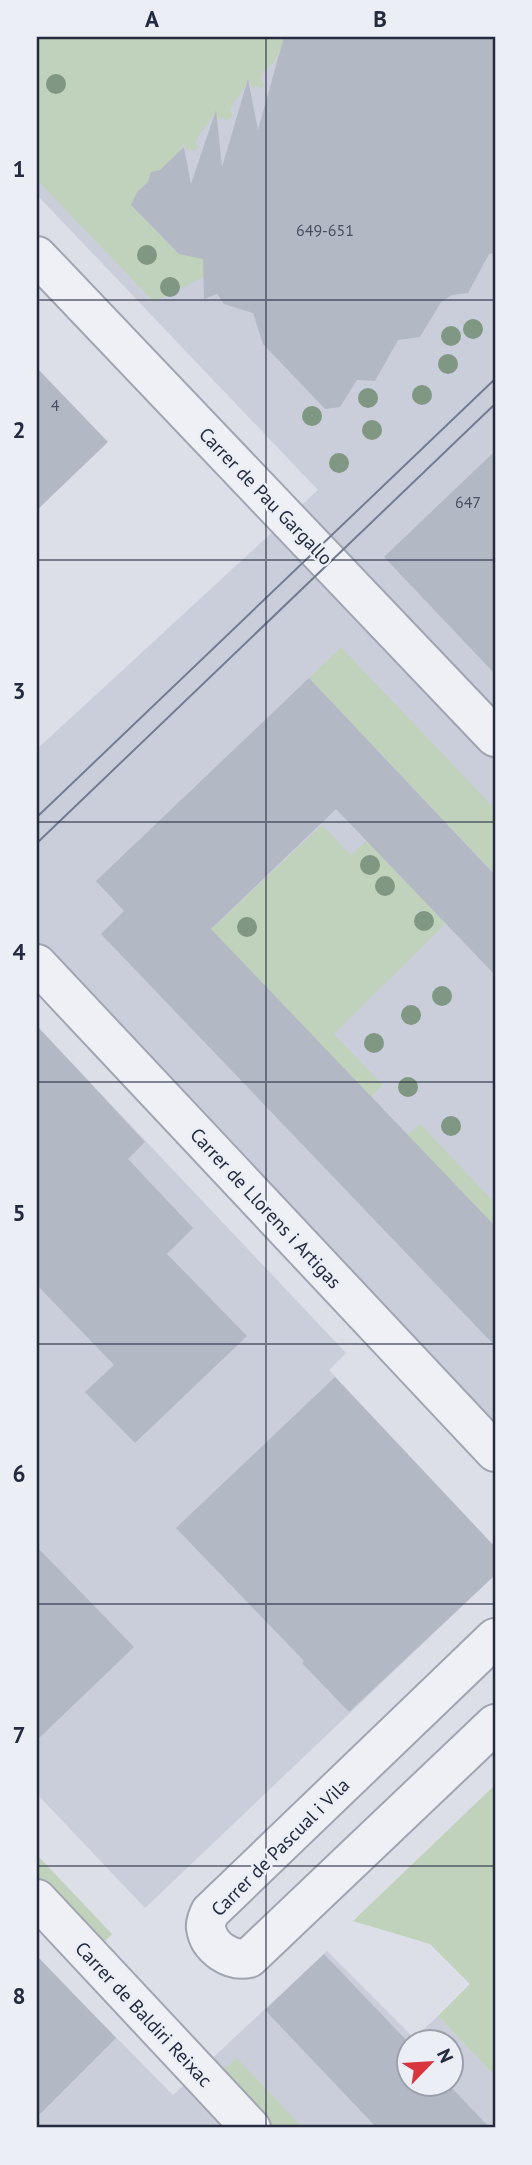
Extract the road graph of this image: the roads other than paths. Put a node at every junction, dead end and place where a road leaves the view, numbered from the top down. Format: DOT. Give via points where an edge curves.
graph roads {
  1 [pos="37,256"];
  2 [pos="495,737"];
  3 [pos="37,964"];
  4 [pos="495,1452"];
  5 [pos="495,1638"];
  6 [pos="495,1724"];
  7 [pos="37,1899"];
  8 [pos="251,2128"];
  1 -- 2 [label="street, Carrer de Pau Gargallo"];
  3 -- 4 [label="street, Carrer de Llorens i Artigas"];
  5 -- 6 [label="street, Carrer de Pascual i Vila" via="210,1912 205,1926 210,1941 226,1955 249,1958"];
  7 -- 8 [label="street, Carrer de Baldiri Reixac"];
}
